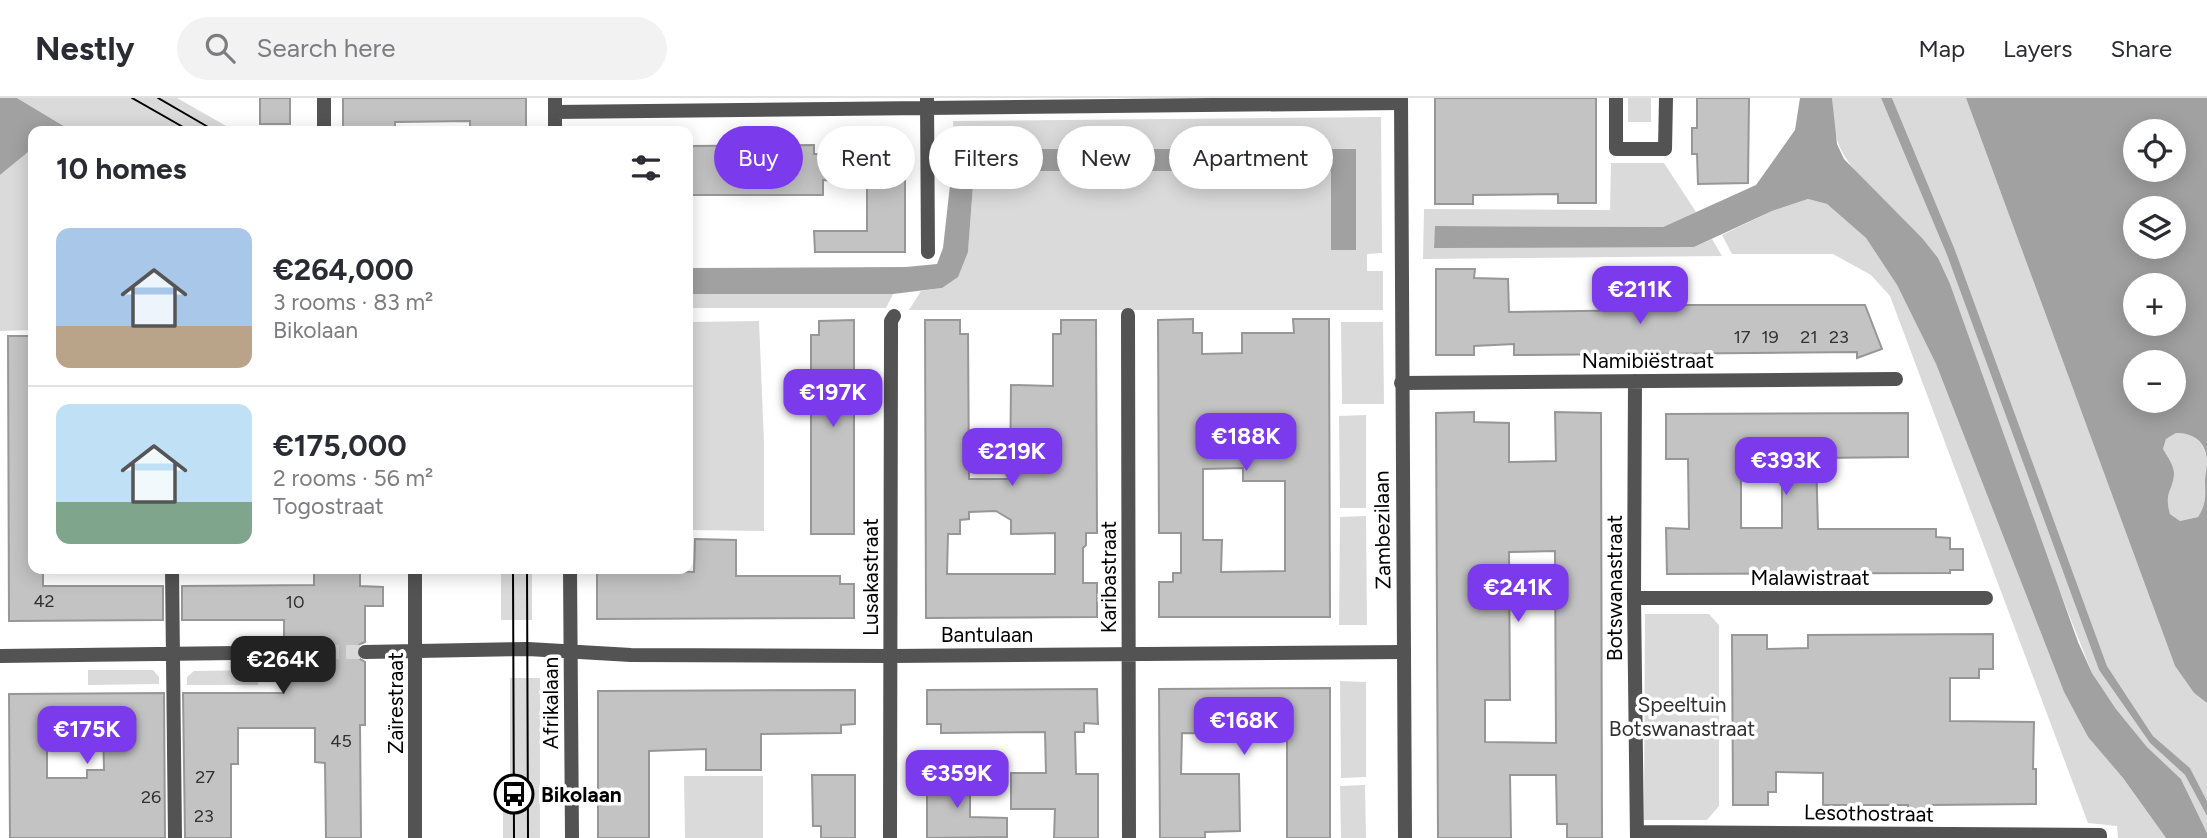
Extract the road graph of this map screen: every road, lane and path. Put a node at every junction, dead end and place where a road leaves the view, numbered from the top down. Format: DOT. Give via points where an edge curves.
graph roads {
  1 [pos="324,98"];
  2 [pos="1616,98"];
  3 [pos="1665,98"];
  4 [pos="1401,100"];
  5 [pos="927,103"];
  6 [pos="555,105"];
  7 [pos="324,126"];
  8 [pos="555,126"];
  9 [pos="928,252"];
  10 [pos="1128,315"];
  11 [pos="894,316"];
  12 [pos="1896,379"];
  13 [pos="1634,381"];
  14 [pos="1401,383"];
  15 [pos="172,574"];
  16 [pos="415,574"];
  17 [pos="570,574"];
  18 [pos="1634,598"];
  19 [pos="1986,598"];
  20 [pos="416,650"];
  21 [pos="365,652"];
  22 [pos="1404,652"];
  23 [pos="325,653"];
  24 [pos="571,653"];
  25 [pos="171,654"];
  26 [pos="1129,654"];
  27 [pos="0,656"];
  28 [pos="891,656"];
  29 [pos="1637,835"];
  30 [pos="2100,837"];
  31 [pos="175,838"];
  32 [pos="415,838"];
  33 [pos="572,838"];
  34 [pos="890,838"];
  35 [pos="1129,838"];
  36 [pos="1405,838"];
  1 -- 7 [label="street"];
  2 -- 3 [label="street" via="1616,149 1665,149"];
  4 -- 5 [label="street"];
  4 -- 14 [label="street, Zambezilaan"];
  5 -- 6 [label="street"];
  5 -- 9 [label="street"];
  6 -- 8 [label="street"];
  10 -- 26 [label="street, Karibastraat"];
  11 -- 28 [label="street, Lusakastraat"];
  12 -- 13 [label="street, Namibiëstraat"];
  13 -- 14 [label="street, Namibiëstraat"];
  13 -- 18 [label="street, Botswanastraat"];
  14 -- 22 [label="street, Zambezilaan"];
  15 -- 25 [label="street"];
  16 -- 20 [label="street, Zaïrestraat"];
  17 -- 24 [label="street, Afrikalaan"];
  18 -- 19 [label="street, Malawistraat"];
  18 -- 29 [label="street, Botswanastraat"];
  20 -- 21 [label="street"];
  20 -- 24 [label="street"];
  20 -- 32 [label="street, Zaïrestraat"];
  22 -- 26 [label="street, Bantulaan"];
  22 -- 36 [label="street, Zambezilaan"];
  23 -- 25 [label="street"];
  24 -- 28 [label="street, Bantulaan"];
  24 -- 33 [label="street, Afrikalaan"];
  25 -- 27 [label="street"];
  25 -- 31 [label="street"];
  26 -- 28 [label="street, Bantulaan"];
  26 -- 35 [label="street, Karibastraat"];
  28 -- 34 [label="street, Lusakastraat"];
  29 -- 30 [label="street, Lesothostraat"];
}
